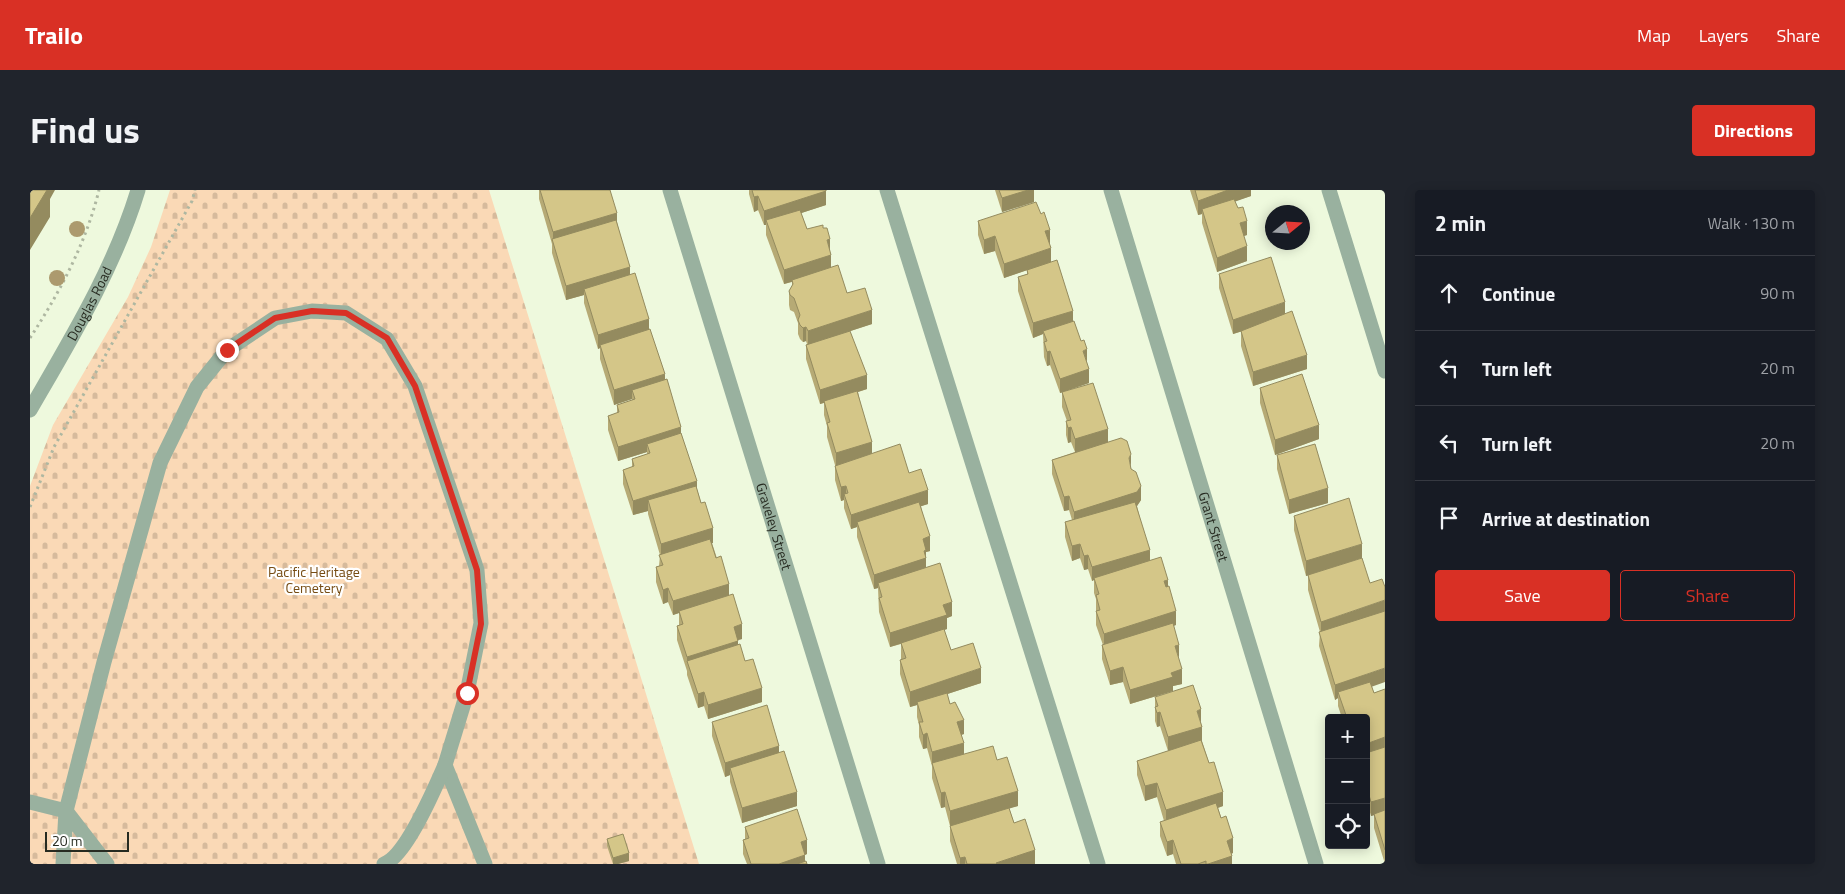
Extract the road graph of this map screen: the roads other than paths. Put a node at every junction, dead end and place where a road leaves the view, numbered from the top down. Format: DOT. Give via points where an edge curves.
graph roads {
  1 [pos="138,190"];
  2 [pos="670,190"];
  3 [pos="887,190"];
  4 [pos="1111,190"];
  5 [pos="1329,190"];
  6 [pos="1385,371"];
  7 [pos="30,410"];
  8 [pos="445,765"];
  9 [pos="30,802"];
  10 [pos="66,811"];
  11 [pos="393,863"];
  12 [pos="63,864"];
  13 [pos="107,864"];
  14 [pos="484,864"];
  15 [pos="878,864"];
  16 [pos="1098,864"];
  17 [pos="1316,864"];
  1 -- 7 [label="street, Douglas Road" via="101,286"];
  2 -- 15 [label="street, Graveley Street"];
  3 -- 16 [label="street"];
  4 -- 17 [label="street, Grant Street"];
  5 -- 6 [label="street"];
  8 -- 10 [label="street" via="467,693 481,624 477,570 415,386 387,338 346,313 312,311 275,318 227,350 193,396 160,463"];
  8 -- 11 [label="street" via="418,823"];
  8 -- 14 [label="street"];
  9 -- 10 [label="street"];
  10 -- 12 [label="street"];
  10 -- 13 [label="street"];
}
